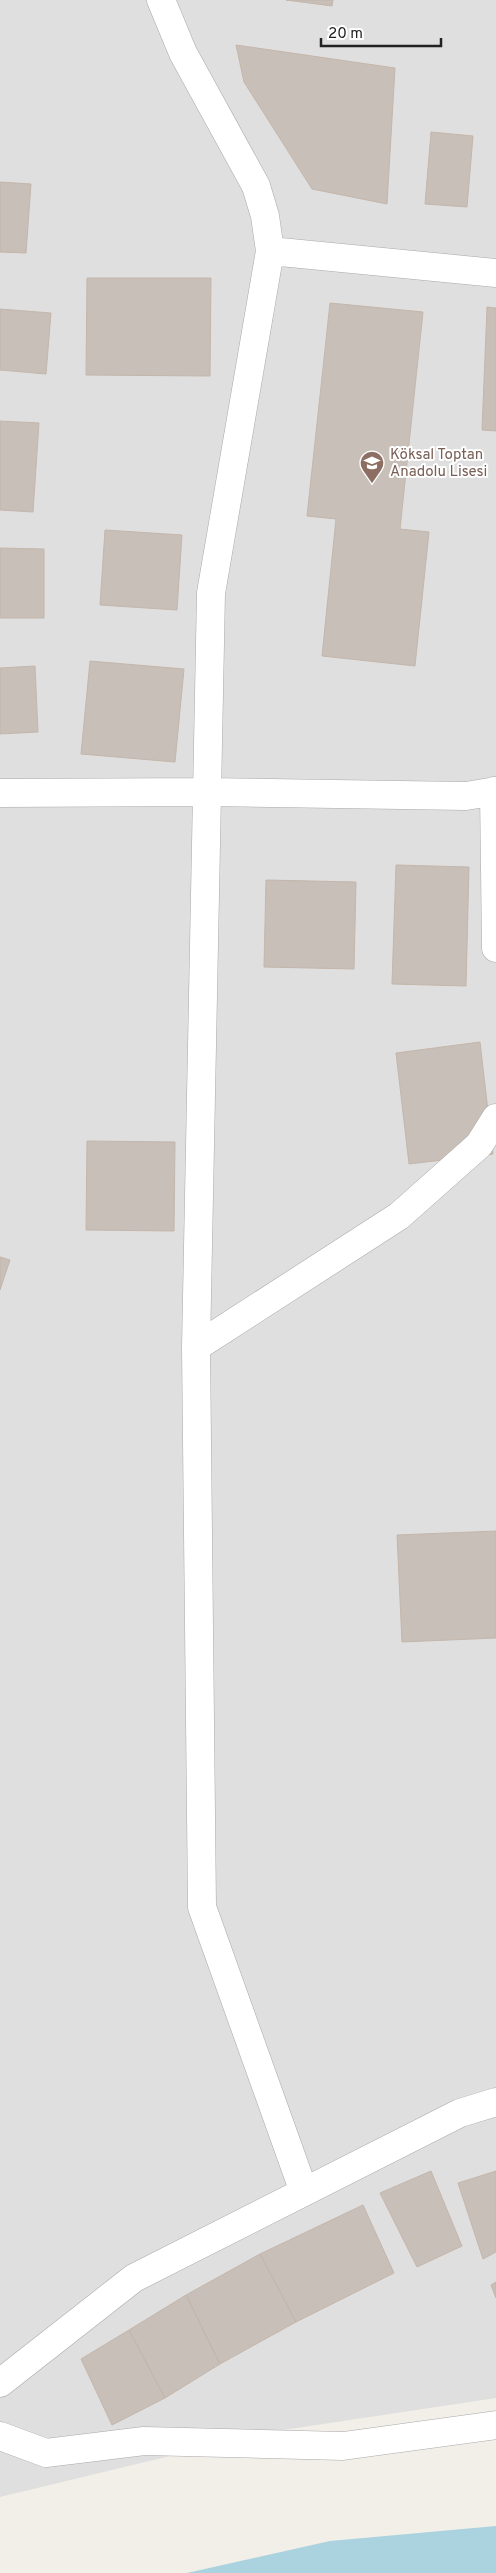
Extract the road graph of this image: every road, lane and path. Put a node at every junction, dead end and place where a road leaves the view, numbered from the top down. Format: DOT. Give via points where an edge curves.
graph roads {
  1 [pos="161,0"];
  2 [pos="270,250"];
  3 [pos="496,273"];
  4 [pos="495,791"];
  5 [pos="207,792"];
  6 [pos="0,794"];
  7 [pos="496,948"];
  8 [pos="496,1118"];
  9 [pos="196,1347"];
  10 [pos="496,2102"];
  11 [pos="304,2192"];
  12 [pos="0,2383"];
  13 [pos="496,2425"];
  14 [pos="0,2436"];
  1 -- 2 [label="street" via="183,53 256,186"];
  2 -- 3 [label="street"];
  2 -- 5 [label="street" via="212,593"];
  4 -- 5 [label="street" via="466,796"];
  4 -- 7 [label="street"];
  5 -- 6 [label="street"];
  5 -- 9 [label="street"];
  8 -- 9 [label="street" via="478,1145 399,1216"];
  9 -- 11 [label="street" via="202,1907"];
  10 -- 11 [label="street" via="460,2113"];
  11 -- 12 [label="street" via="134,2278"];
  13 -- 14 [label="street" via="344,2446 144,2441 46,2452"];
}
